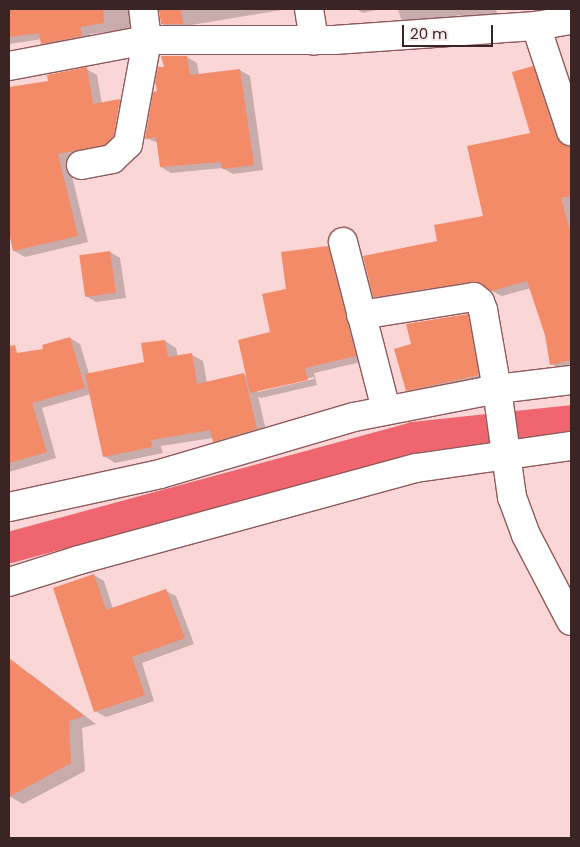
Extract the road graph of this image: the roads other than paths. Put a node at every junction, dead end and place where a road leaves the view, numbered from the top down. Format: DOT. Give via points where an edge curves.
graph roads {
  1 [pos="143,9"];
  2 [pos="309,9"];
  3 [pos="571,20"];
  4 [pos="536,26"];
  5 [pos="147,40"];
  6 [pos="314,41"];
  7 [pos="9,66"];
  8 [pos="571,131"];
  9 [pos="80,164"];
  10 [pos="343,242"];
  11 [pos="360,315"];
  12 [pos="571,380"];
  13 [pos="497,399"];
  14 [pos="386,410"];
  15 [pos="571,446"];
  16 [pos="505,448"];
  17 [pos="9,507"];
  18 [pos="9,582"];
  19 [pos="571,621"];
  1 -- 5 [label="street"];
  2 -- 6 [label="street"];
  3 -- 4 [label="street"];
  4 -- 6 [label="street"];
  4 -- 8 [label="street"];
  5 -- 6 [label="street"];
  5 -- 7 [label="street"];
  5 -- 9 [label="street" via="128,144 112,159"];
  10 -- 11 [label="street"];
  11 -- 13 [label="street" via="474,297 484,310"];
  11 -- 14 [label="street"];
  12 -- 13 [label="street"];
  13 -- 14 [label="street"];
  13 -- 16 [label="street"];
  14 -- 17 [label="street" via="160,474"];
  15 -- 16 [label="street"];
  16 -- 18 [label="street" via="416,468"];
  16 -- 19 [label="street" via="518,515"];
}
